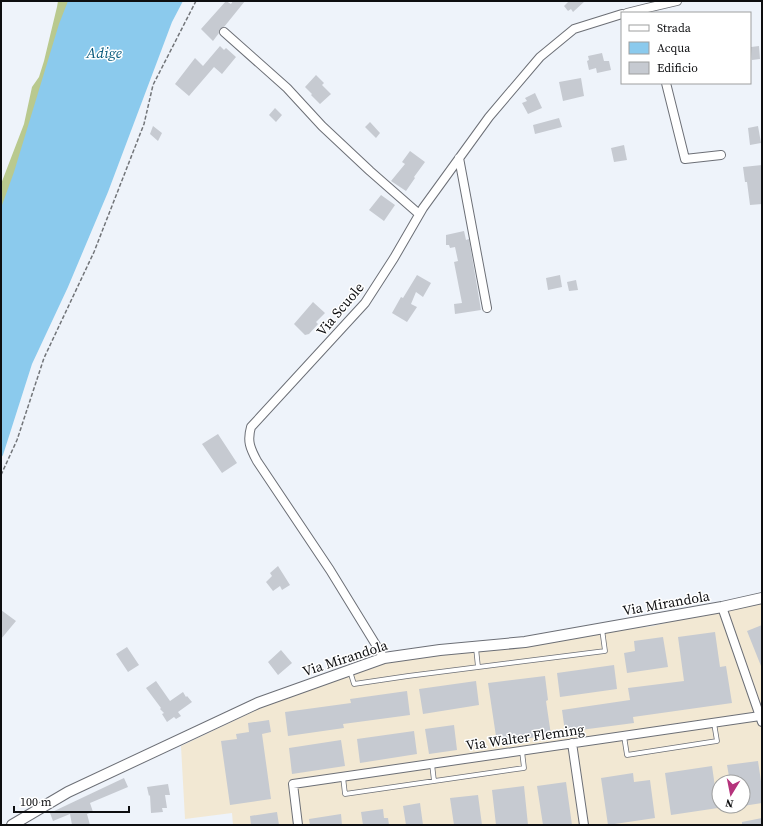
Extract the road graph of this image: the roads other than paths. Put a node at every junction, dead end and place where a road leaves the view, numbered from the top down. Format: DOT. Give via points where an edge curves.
graph roads {
  1 [pos="677,1"];
  2 [pos="647,10"];
  3 [pos="634,12"];
  4 [pos="621,14"];
  5 [pos="224,32"];
  6 [pos="666,84"];
  7 [pos="722,155"];
  8 [pos="459,158"];
  9 [pos="419,214"];
  10 [pos="487,308"];
  11 [pos="762,598"];
  12 [pos="722,607"];
  13 [pos="602,629"];
  14 [pos="476,647"];
  15 [pos="384,658"];
  16 [pos="478,667"];
  17 [pos="350,670"];
  18 [pos="761,719"];
  19 [pos="714,723"];
  20 [pos="624,736"];
  21 [pos="572,743"];
  22 [pos="522,751"];
  23 [pos="432,764"];
  24 [pos="343,777"];
  25 [pos="434,781"];
  26 [pos="12,825"];
  27 [pos="298,825"];
  28 [pos="584,825"];
  1 -- 2 [label="street"];
  2 -- 3 [label="street"];
  4 -- 8 [label="street, Via Scuole" via="574,29 540,57 489,117"];
  5 -- 9 [label="street" via="287,88 322,126"];
  6 -- 7 [label="street" via="685,159"];
  8 -- 9 [label="street, Via Scuole"];
  8 -- 10 [label="street"];
  9 -- 15 [label="street, Via Scuole" via="365,303 251,427 248,436 250,448 257,460 330,570"];
  11 -- 12 [label="street, Via Mirandola"];
  12 -- 13 [label="street, Via Mirandola"];
  12 -- 18 [label="street"];
  13 -- 14 [label="street, Via Mirandola"];
  13 -- 16 [label="lane" via="605,651"];
  14 -- 15 [label="street, Via Mirandola"];
  14 -- 16 [label="lane"];
  15 -- 17 [label="street, Via Mirandola"];
  16 -- 17 [label="lane" via="354,684"];
  17 -- 26 [label="street, Via Mirandola" via="251,706 68,792"];
  18 -- 19 [label="street, Via Walter Fleming"];
  19 -- 20 [label="street, Via Walter Fleming"];
  19 -- 20 [label="lane" via="717,741 627,755"];
  20 -- 21 [label="street, Via Walter Fleming"];
  21 -- 22 [label="street, Via Walter Fleming"];
  21 -- 28 [label="street"];
  22 -- 23 [label="street, Via Walter Fleming"];
  22 -- 25 [label="lane" via="524,768"];
  23 -- 24 [label="street, Via Walter Fleming"];
  23 -- 25 [label="lane"];
  24 -- 25 [label="lane" via="345,794"];
  24 -- 27 [label="street, Via Walter Fleming" via="293,784"];
}
